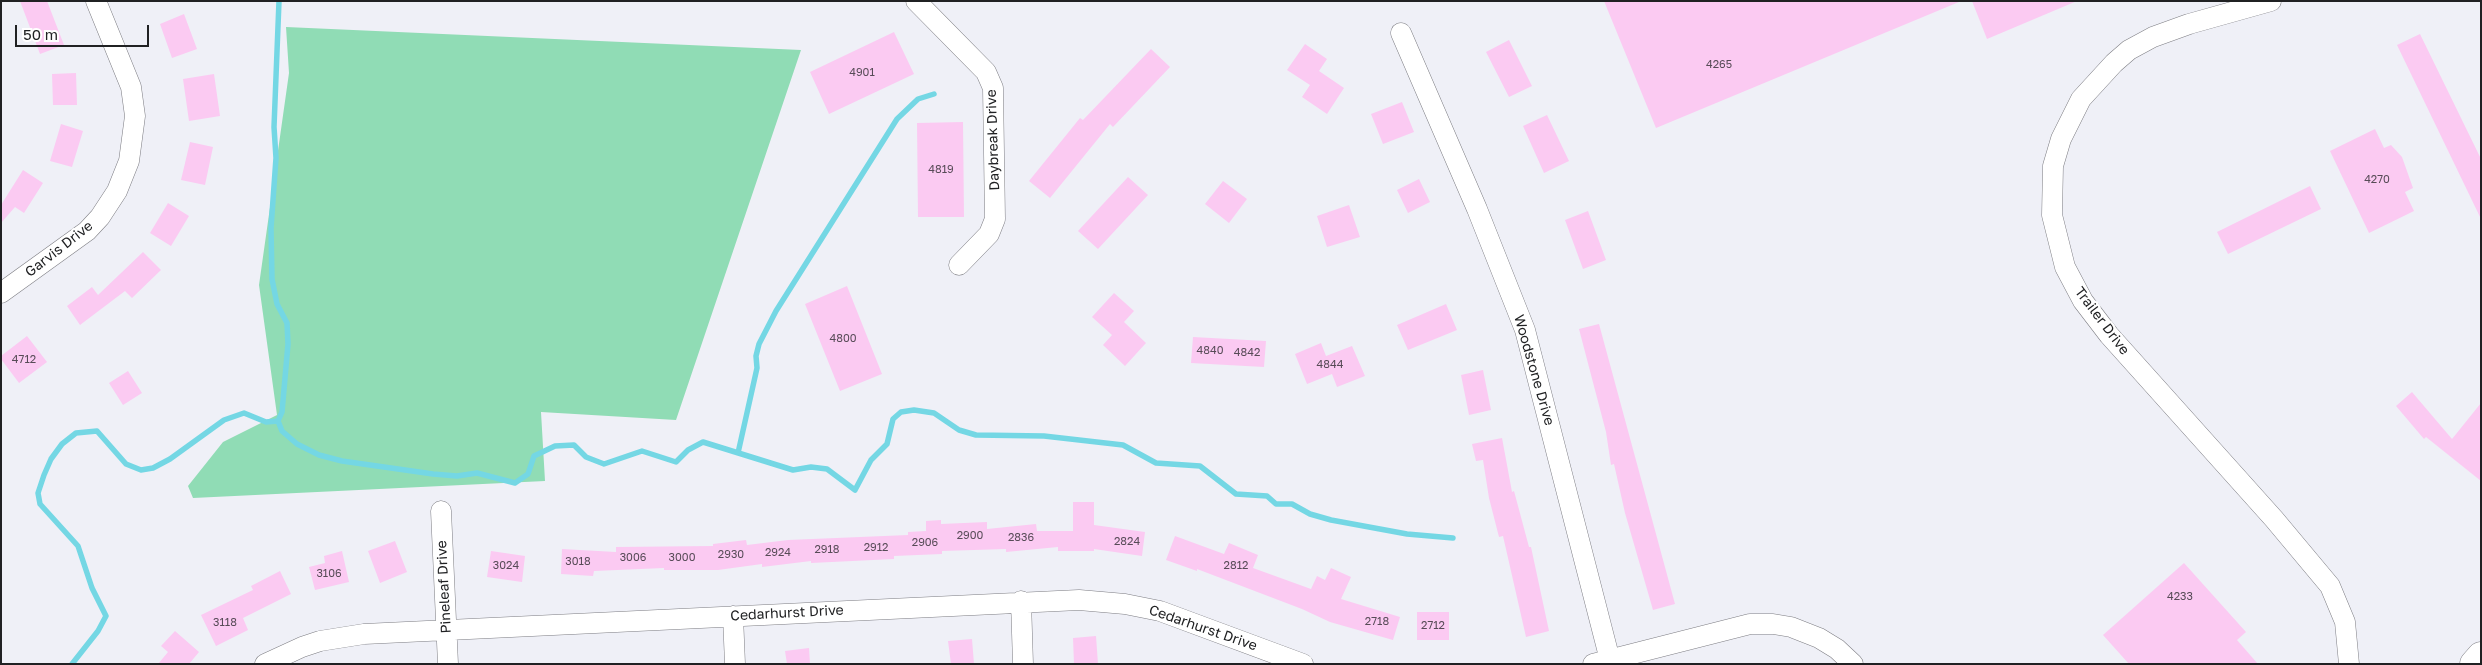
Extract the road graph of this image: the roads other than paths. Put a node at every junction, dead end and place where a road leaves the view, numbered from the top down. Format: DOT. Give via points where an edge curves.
graph roads {
  1 [pos="96,1"];
  2 [pos="916,1"];
  3 [pos="2272,1"];
  4 [pos="1401,33"];
  5 [pos="959,265"];
  6 [pos="1,293"];
  7 [pos="441,511"];
  8 [pos="1021,602"];
  9 [pos="733,616"];
  10 [pos="446,630"];
  11 [pos="2481,656"];
  12 [pos="1605,662"];
  13 [pos="266,664"];
  14 [pos="448,664"];
  15 [pos="735,664"];
  16 [pos="1023,664"];
  17 [pos="1304,664"];
  18 [pos="1853,664"];
  19 [pos="2349,664"];
  20 [pos="2474,664"];
  1 -- 6 [label="street, Garvis Drive" via="131,88 134,116 130,161 117,191 87,231"];
  2 -- 5 [label="street, Daybreak Drive" via="986,72 993,88 995,219 989,234"];
  3 -- 19 [label="street, Trailer Drive" via="2153,37 2114,63 2081,99 2061,138 2054,166 2052,215 2058,248 2083,301 2109,335 2330,586 2345,622"];
  4 -- 12 [label="street, Woodstone Drive" via="1477,208 1525,330"];
  7 -- 10 [label="street, Pineleaf Drive"];
  8 -- 9 [label="street, Cedarhurst Drive"];
  8 -- 16 [label="street"];
  8 -- 17 [label="street, Cedarhurst Drive" via="1079,600 1160,611"];
  9 -- 10 [label="street, Cedarhurst Drive"];
  9 -- 15 [label="street"];
  10 -- 13 [label="street, Cedarhurst Drive" via="342,636 302,647"];
  10 -- 14 [label="street, Pineleaf Drive"];
  11 -- 20 [label="highway"];
  12 -- 18 [label="street" via="1750,624 1773,624 1819,638 1838,649"];
}
